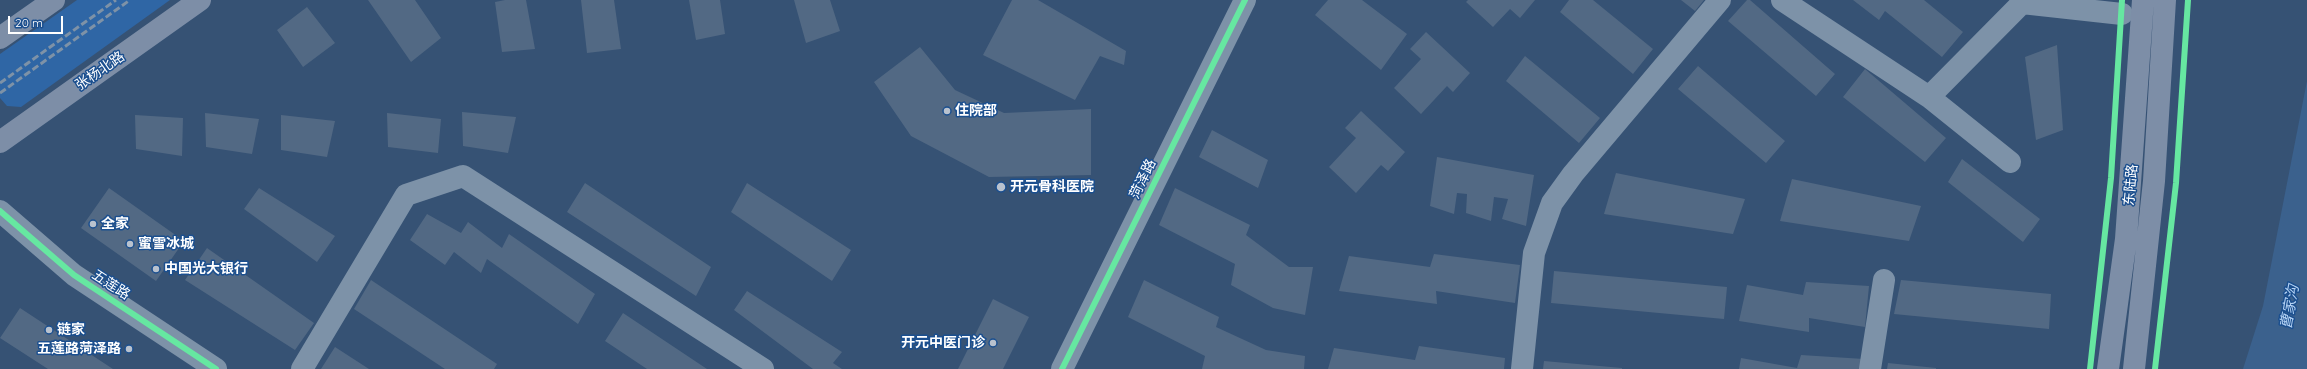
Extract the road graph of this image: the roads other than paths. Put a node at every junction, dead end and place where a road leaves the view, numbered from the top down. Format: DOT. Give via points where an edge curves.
graph roads {
  1 [pos="54,0"];
  2 [pos="200,0"];
  3 [pos="1245,0"];
  4 [pos="1720,0"];
  5 [pos="1782,0"];
  6 [pos="2143,0"];
  7 [pos="2165,0"];
  8 [pos="2122,14"];
  9 [pos="0,38"];
  10 [pos="1929,97"];
  11 [pos="0,142"];
  12 [pos="2010,162"];
  13 [pos="0,211"];
  14 [pos="1884,280"];
  15 [pos="216,369"];
  16 [pos="302,369"];
  17 [pos="763,369"];
  18 [pos="1062,369"];
  19 [pos="1522,369"];
  20 [pos="1870,369"];
  21 [pos="2108,369"];
  22 [pos="2134,369"];
  1 -- 9 [label="main road"];
  2 -- 11 [label="main road, 张杨北路"];
  3 -- 18 [label="street, 菏泽路"];
  4 -- 19 [label="street" via="1573,174 1552,203 1534,253"];
  5 -- 10 [label="street"];
  6 -- 21 [label="main road, 东陆路" via="2126,239"];
  7 -- 22 [label="main road, 东陆路" via="2154,181"];
  8 -- 10 [label="street" via="2022,3"];
  10 -- 12 [label="street"];
  13 -- 15 [label="street, 五莲路" via="74,275"];
  14 -- 20 [label="street"];
  16 -- 17 [label="street" via="406,195 463,176"];
}
